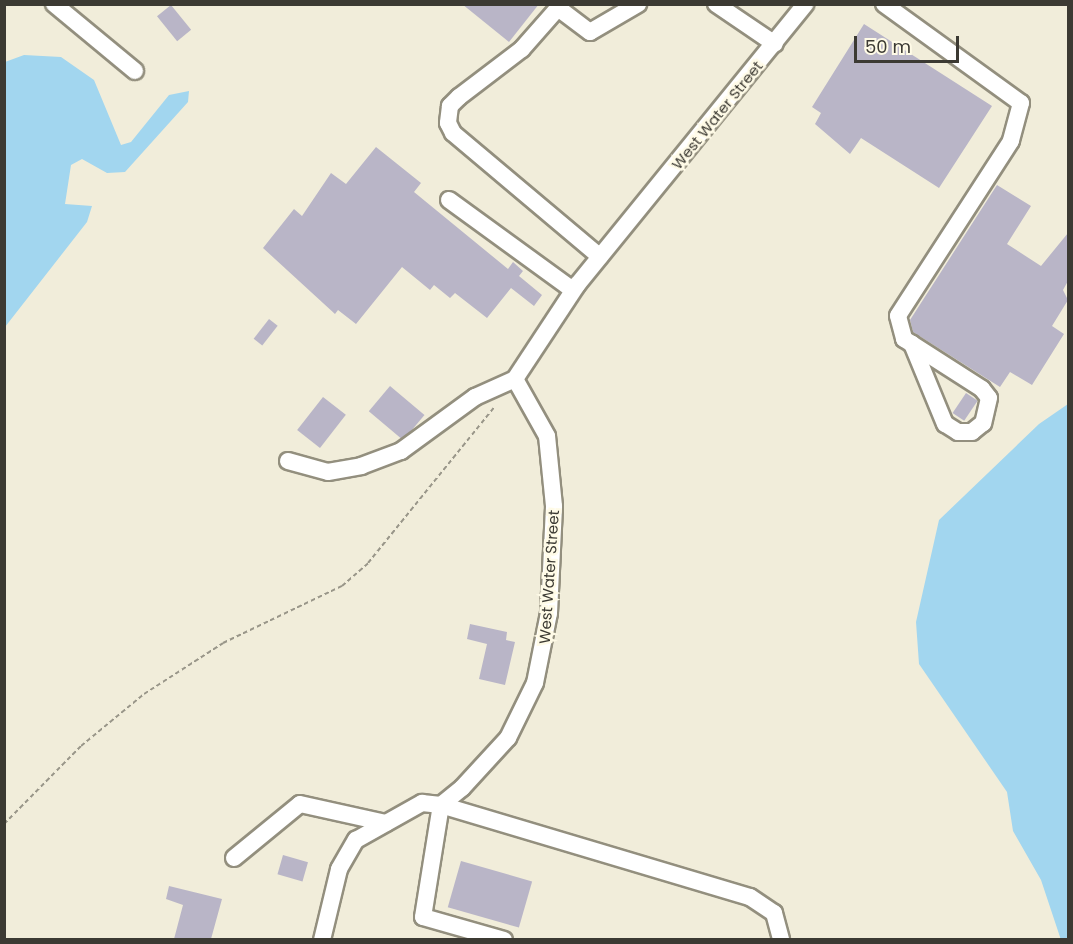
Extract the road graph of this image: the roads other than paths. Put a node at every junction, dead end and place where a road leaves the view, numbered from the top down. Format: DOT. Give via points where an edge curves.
graph roads {
  1 [pos="54,4"];
  2 [pos="638,4"];
  3 [pos="716,4"];
  4 [pos="805,4"];
  5 [pos="884,4"];
  6 [pos="560,6"];
  7 [pos="775,44"];
  8 [pos="135,71"];
  9 [pos="449,200"];
  10 [pos="600,257"];
  11 [pos="573,290"];
  12 [pos="912,344"];
  13 [pos="515,379"];
  14 [pos="288,461"];
  15 [pos="441,805"];
  16 [pos="386,823"];
  17 [pos="234,858"];
  18 [pos="322,939"];
  19 [pos="504,939"];
  20 [pos="781,939"];
  1 -- 8 [label="street"];
  2 -- 6 [label="street" via="590,32"];
  3 -- 7 [label="street"];
  4 -- 7 [label="street, West Water Street"];
  5 -- 12 [label="street" via="1013,92 1021,103 1011,141 898,316 898,329"];
  6 -- 10 [label="street" via="529,43 454,101 448,123 453,133"];
  7 -- 10 [label="street, West Water Street"];
  9 -- 11 [label="street"];
  10 -- 11 [label="street, West Water Street"];
  11 -- 13 [label="street, West Water Street"];
  12 -- 12 [label="street" via="982,389 989,398 983,423 958,432 945,424"];
  13 -- 14 [label="street" via="475,397 401,451 328,472"];
  13 -- 15 [label="street, West Water Street" via="547,436 551,471 554,529 545,643 529,697 508,738 475,777"];
  15 -- 16 [label="street" via="422,803"];
  15 -- 19 [label="street" via="423,917"];
  15 -- 20 [label="street" via="750,897 774,913"];
  16 -- 17 [label="street" via="300,804"];
  16 -- 18 [label="street" via="356,840 339,868"];
}
